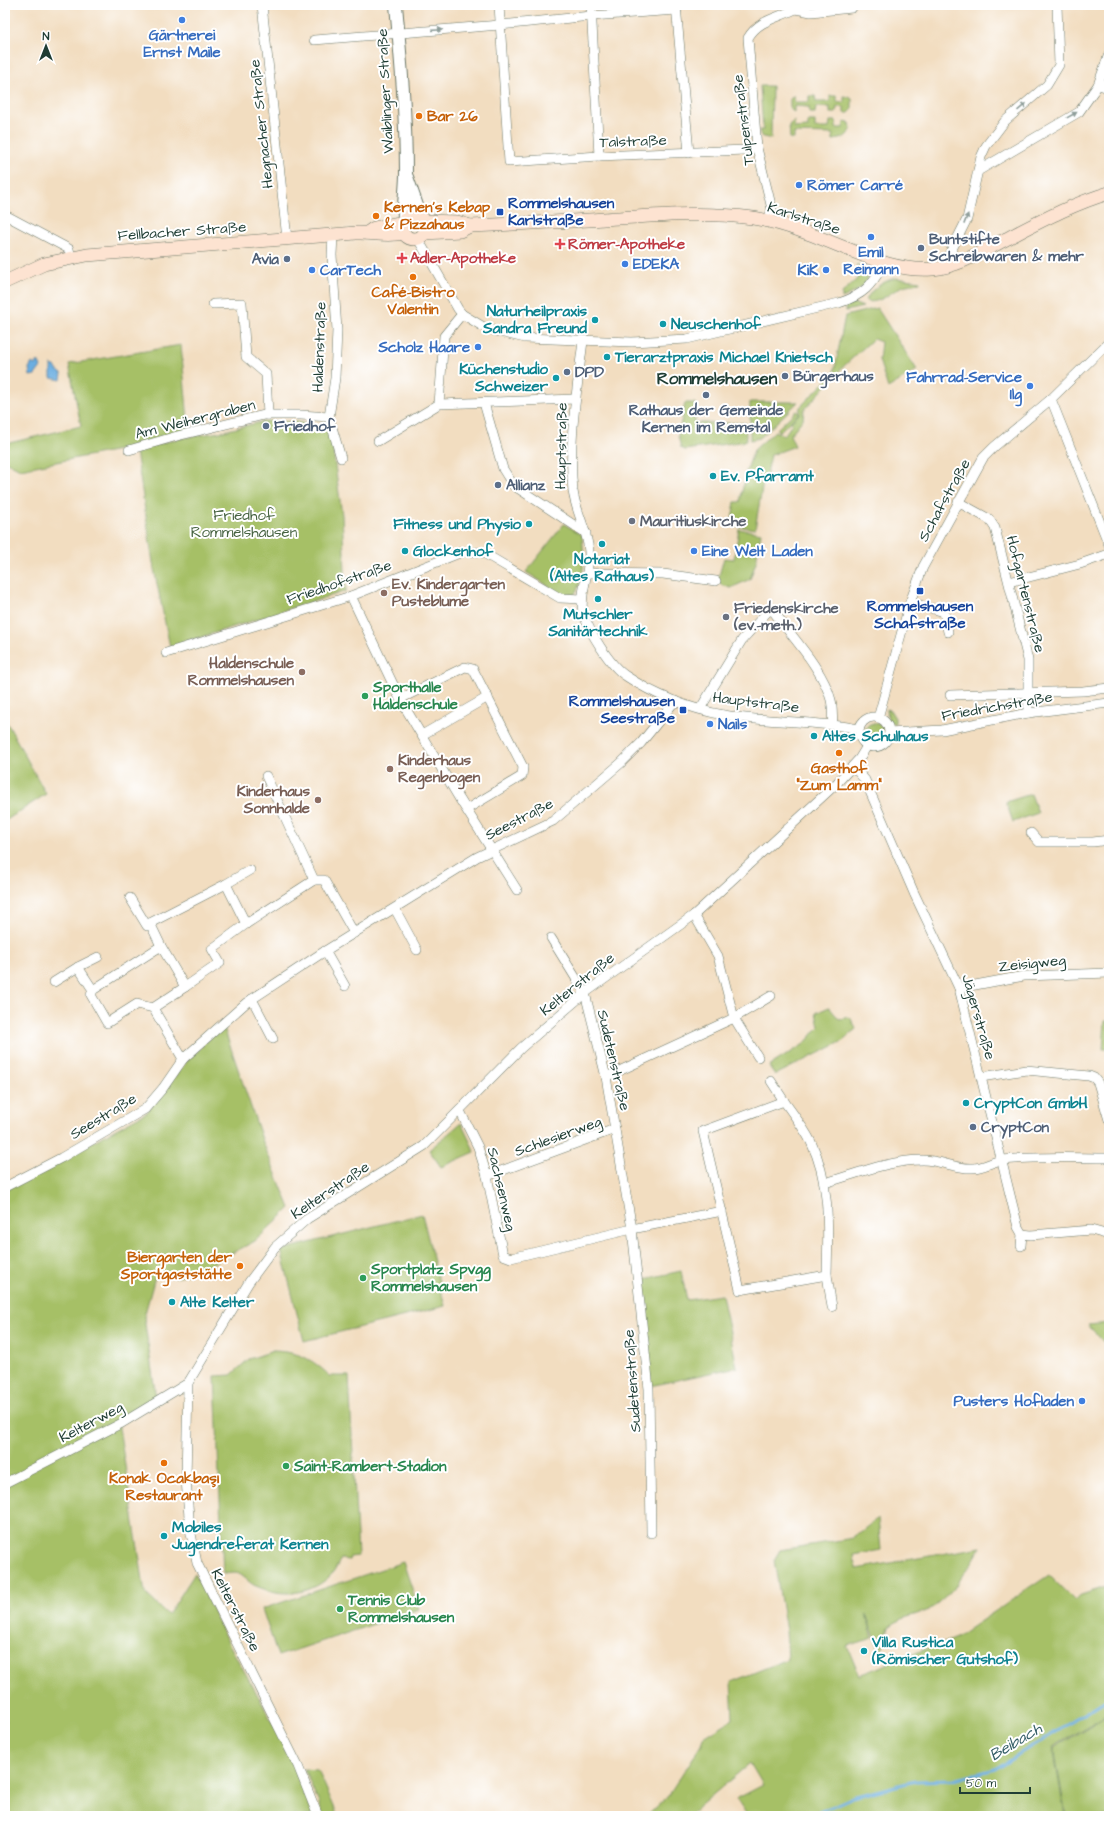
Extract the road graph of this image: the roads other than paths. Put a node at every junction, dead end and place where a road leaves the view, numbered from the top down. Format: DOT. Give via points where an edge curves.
graph roads {
  1 [pos="262,5"];
  2 [pos="396,5"];
  3 [pos="499,5"];
  4 [pos="591,5"];
  5 [pos="1057,5"];
  6 [pos="676,7"];
  7 [pos="799,7"];
  8 [pos="852,8"];
  9 [pos="591,16"];
  10 [pos="500,25"];
  11 [pos="398,32"];
  12 [pos="314,40"];
  13 [pos="1109,54"];
  14 [pos="1098,85"];
  15 [pos="1109,88"];
  16 [pos="757,148"];
  17 [pos="690,153"];
  18 [pos="599,156"];
  19 [pos="978,171"];
  20 [pos="406,174"];
  21 [pos="1109,193"];
  22 [pos="5,215"];
  23 [pos="768,221"];
  24 [pos="403,225"];
  25 [pos="422,227"];
  26 [pos="333,235"];
  27 [pos="287,239"];
  28 [pos="71,258"];
  29 [pos="884,264"];
  30 [pos="943,267"];
  31 [pos="5,282"];
  32 [pos="214,304"];
  33 [pos="462,314"];
  34 [pos="583,341"];
  35 [pos="1109,342"];
  36 [pos="1051,399"];
  37 [pos="575,400"];
  38 [pos="484,403"];
  39 [pos="439,404"];
  40 [pos="268,415"];
  41 [pos="329,417"];
  42 [pos="378,441"];
  43 [pos="129,450"];
  44 [pos="341,458"];
  45 [pos="958,502"];
  46 [pos="586,533"];
  47 [pos="1109,545"];
  48 [pos="1109,554"];
  49 [pos="588,573"];
  50 [pos="716,581"];
  51 [pos="1009,582"];
  52 [pos="351,596"];
  53 [pos="582,599"];
  54 [pos="910,602"];
  55 [pos="948,632"];
  56 [pos="166,653"];
  57 [pos="1109,688"];
  58 [pos="1029,691"];
  59 [pos="950,695"];
  60 [pos="488,697"];
  61 [pos="400,699"];
  62 [pos="675,701"];
  63 [pos="1109,703"];
  64 [pos="700,709"];
  65 [pos="1028,713"];
  66 [pos="878,718"];
  67 [pos="833,725"];
  68 [pos="859,729"];
  69 [pos="889,733"];
  70 [pos="422,735"];
  71 [pos="867,746"];
  72 [pos="852,766"];
  73 [pos="266,776"];
  74 [pos="467,809"];
  75 [pos="1031,833"];
  76 [pos="1109,840"];
  77 [pos="490,849"];
  78 [pos="250,870"];
  79 [pos="314,880"];
  80 [pos="226,884"];
  81 [pos="517,890"];
  82 [pos="130,898"];
  83 [pos="394,909"];
  84 [pos="694,915"];
  85 [pos="150,924"];
  86 [pos="246,924"];
  87 [pos="354,933"];
  88 [pos="551,938"];
  89 [pos="161,946"];
  90 [pos="417,950"];
  91 [pos="324,951"];
  92 [pos="98,957"];
  93 [pos="78,968"];
  94 [pos="1109,973"];
  95 [pos="54,982"];
  96 [pos="345,986"];
  97 [pos="185,987"];
  98 [pos="959,988"];
  99 [pos="92,990"];
  100 [pos="584,993"];
  101 [pos="771,996"];
  102 [pos="252,1000"];
  103 [pos="154,1008"];
  104 [pos="734,1018"];
  105 [pos="273,1039"];
  106 [pos="758,1057"];
  107 [pos="183,1059"];
  108 [pos="606,1077"];
  109 [pos="982,1077"];
  110 [pos="771,1081"];
  111 [pos="784,1101"];
  112 [pos="460,1111"];
  113 [pos="1109,1120"];
  114 [pos="615,1130"];
  115 [pos="1109,1158"];
  116 [pos="1000,1160"];
  117 [pos="487,1176"];
  118 [pos="825,1183"];
  119 [pos="5,1187"];
  120 [pos="722,1211"];
  121 [pos="632,1229"];
  122 [pos="1022,1234"];
  123 [pos="1109,1234"];
  124 [pos="1021,1246"];
  125 [pos="827,1274"];
  126 [pos="832,1307"];
  127 [pos="188,1383"];
  128 [pos="5,1483"];
  129 [pos="651,1533"];
  130 [pos="318,1816"];
  1 -- 27 [label="street, Hegnacher Straße"];
  2 -- 11 [label="street, Waiblinger Straße"];
  3 -- 10 [label="street"];
  4 -- 9 [label="street"];
  19 -- 5 [label="street, one-way" via="986,146 1005,121 1047,85 1059,65"];
  6 -- 9 [label="street"];
  6 -- 17 [label="street"];
  7 -- 8 [label="street" via="811,12"];
  7 -- 16 [label="street, Tulpenstraße" via="759,25 748,38"];
  9 -- 10 [label="street"];
  9 -- 18 [label="street"];
  11 -- 10 [label="street, one-way"];
  10 -- 18 [label="street, Talstraße" via="509,162"];
  11 -- 12 [label="street"];
  11 -- 20 [label="street, Waiblinger Straße"];
  13 -- 14 [label="street"];
  14 -- 15 [label="street"];
  19 -- 14 [label="street, one-way" via="1079,112"];
  16 -- 17 [label="street, Talstraße"];
  16 -- 23 [label="street, Tulpenstraße" via="772,209"];
  17 -- 18 [label="street, Talstraße"];
  30 -- 19 [label="street, one-way" via="967,219"];
  20 -- 24 [label="street, Waiblinger Straße"];
  20 -- 25 [label="street, Waiblinger Straße"];
  21 -- 30 [label="main road, Karlstraße" via="1058,212 970,258"];
  22 -- 28 [label="street" via="69,250"];
  23 -- 25 [label="main road, Karlstraße" via="724,214 686,214 470,226 460,231"];
  23 -- 29 [label="main road, Karlstraße" via="817,237"];
  24 -- 25 [label="main road, Karlstraße" via="412,215"];
  24 -- 25 [label="main road" via="412,240"];
  24 -- 26 [label="main road, Fellbacher Straße" via="374,228 367,233"];
  25 -- 33 [label="street, Waiblinger Straße"];
  26 -- 27 [label="main road, Fellbacher Straße"];
  26 -- 41 [label="street, Haldenstraße" via="337,330 335,378"];
  27 -- 28 [label="main road, Fellbacher Straße" via="146,249"];
  28 -- 31 [label="main road, Fellbacher Straße" via="44,264"];
  29 -- 30 [label="main road, Karlstraße" via="904,268"];
  29 -- 34 [label="street, Waiblinger Straße" via="872,284 859,296 839,303 687,339"];
  32 -- 40 [label="street, Am Weihergraben" via="242,303 246,357 266,374"];
  33 -- 34 [label="street, Waiblinger Straße" via="487,329 524,338"];
  33 -- 39 [label="street" via="444,336"];
  34 -- 37 [label="street, Hauptstraße"];
  35 -- 36 [label="street, Schafstraße"];
  36 -- 45 [label="street, Schafstraße" via="983,458"];
  36 -- 47 [label="street"];
  37 -- 38 [label="street"];
  37 -- 46 [label="street, Hauptstraße" via="573,491 576,508"];
  38 -- 39 [label="street"];
  38 -- 46 [label="street" via="503,469 513,485"];
  39 -- 42 [label="street"];
  40 -- 41 [label="street, Am Weihergraben"];
  40 -- 43 [label="street, Am Weihergraben"];
  41 -- 44 [label="street, Haldenstraße"];
  45 -- 51 [label="street, Hofgartenstraße" via="988,519 995,528"];
  45 -- 54 [label="street, Schafstraße" via="923,567"];
  46 -- 49 [label="street, Hauptstraße" via="589,552"];
  48 -- 51 [label="street"];
  49 -- 50 [label="street" via="663,574"];
  49 -- 53 [label="street, Hauptstraße"];
  51 -- 58 [label="street, Hofgartenstraße" via="1028,660"];
  52 -- 53 [label="street, Friedhofstraße" via="462,552 482,552 560,598"];
  52 -- 56 [label="street, Friedhofstraße"];
  52 -- 61 [label="street"];
  53 -- 62 [label="street, Hauptstraße" via="586,623 602,651 625,676"];
  54 -- 55 [label="street" via="944,612"];
  54 -- 66 [label="street, Schafstraße"];
  57 -- 58 [label="street, Friedrichstraße"];
  58 -- 59 [label="street, Friedrichstraße"];
  58 -- 65 [label="street, Hofgartenstraße"];
  60 -- 61 [label="street" via="473,669 465,667"];
  60 -- 70 [label="street"];
  60 -- 74 [label="street" via="523,767 522,776"];
  61 -- 70 [label="street"];
  62 -- 64 [label="street, Hauptstraße"];
  62 -- 77 [label="street, Seestraße" via="620,763 553,821"];
  63 -- 65 [label="street, Friedrichstraße"];
  64 -- 67 [label="street, Hauptstraße" via="725,715"];
  64 -- 67 [label="street" via="742,640 769,610 774,612 824,683 831,700"];
  65 -- 69 [label="street, Friedrichstraße" via="942,730"];
  66 -- 68 [label="street" via="867,718"];
  66 -- 69 [label="street" via="885,722"];
  67 -- 68 [label="street, Hauptstraße"];
  68 -- 71 [label="street" via="860,738"];
  69 -- 71 [label="street" via="887,740 880,746"];
  70 -- 74 [label="street"];
  71 -- 72 [label="street, Kelterstraße"];
  72 -- 84 [label="street, Kelterstraße" via="835,785"];
  72 -- 98 [label="street, Jägerstraße" via="865,780"];
  73 -- 79 [label="street"];
  74 -- 77 [label="street"];
  75 -- 76 [label="street" via="1039,842"];
  77 -- 81 [label="street"];
  77 -- 83 [label="street, Seestraße"];
  78 -- 80 [label="street"];
  79 -- 86 [label="street"];
  79 -- 87 [label="street" via="324,880"];
  80 -- 85 [label="street"];
  80 -- 86 [label="street"];
  82 -- 85 [label="street" via="147,926"];
  83 -- 87 [label="street, Seestraße"];
  83 -- 90 [label="street"];
  84 -- 100 [label="street, Kelterstraße"];
  84 -- 104 [label="street" via="718,956"];
  85 -- 89 [label="street"];
  86 -- 97 [label="street" via="212,949 220,963"];
  87 -- 91 [label="street, Seestraße"];
  88 -- 100 [label="street"];
  89 -- 97 [label="street"];
  89 -- 99 [label="street"];
  91 -- 96 [label="street"];
  91 -- 102 [label="street, Seestraße"];
  92 -- 93 [label="street"];
  93 -- 95 [label="street"];
  93 -- 99 [label="street"];
  94 -- 98 [label="street, Zeisigweg" via="1024,976"];
  97 -- 103 [label="street"];
  98 -- 109 [label="street, Jägerstraße"];
  99 -- 103 [label="street" via="91,995 107,1023 137,1004"];
  100 -- 108 [label="street, Sudetenstraße"];
  100 -- 112 [label="street, Kelterstraße" via="521,1048"];
  101 -- 104 [label="street"];
  102 -- 105 [label="street"];
  102 -- 107 [label="street, Seestraße"];
  103 -- 107 [label="street"];
  104 -- 106 [label="street"];
  104 -- 108 [label="street"];
  107 -- 119 [label="street, Seestraße" via="145,1109"];
  108 -- 114 [label="street, Sudetenstraße"];
  109 -- 113 [label="street" via="1026,1070 1094,1078"];
  109 -- 116 [label="street, Jägerstraße"];
  110 -- 111 [label="street"];
  111 -- 118 [label="street" via="811,1142"];
  111 -- 120 [label="street" via="703,1131"];
  112 -- 117 [label="street, Sachsenweg" via="478,1147"];
  112 -- 127 [label="street, Kelterstraße" via="424,1146 307,1219 275,1247 250,1282"];
  114 -- 117 [label="street, Schlesierweg"];
  114 -- 121 [label="street, Sudetenstraße"];
  115 -- 116 [label="street"];
  116 -- 118 [label="street" via="974,1168 962,1168 933,1161 912,1161 878,1167"];
  116 -- 122 [label="street, Jägerstraße"];
  117 -- 121 [label="street, Sachsenweg" via="503,1255 510,1258"];
  118 -- 125 [label="street" via="829,1225"];
  120 -- 121 [label="street"];
  120 -- 125 [label="street" via="740,1290"];
  121 -- 129 [label="street, Sudetenstraße" via="649,1389"];
  122 -- 123 [label="street" via="1091,1230"];
  122 -- 124 [label="street, Jägerstraße"];
  125 -- 126 [label="street"];
  127 -- 128 [label="street, Kelterweg" via="122,1423"];
  127 -- 130 [label="street, Kelterstraße" via="186,1480 190,1529 197,1563 298,1766"];
}
